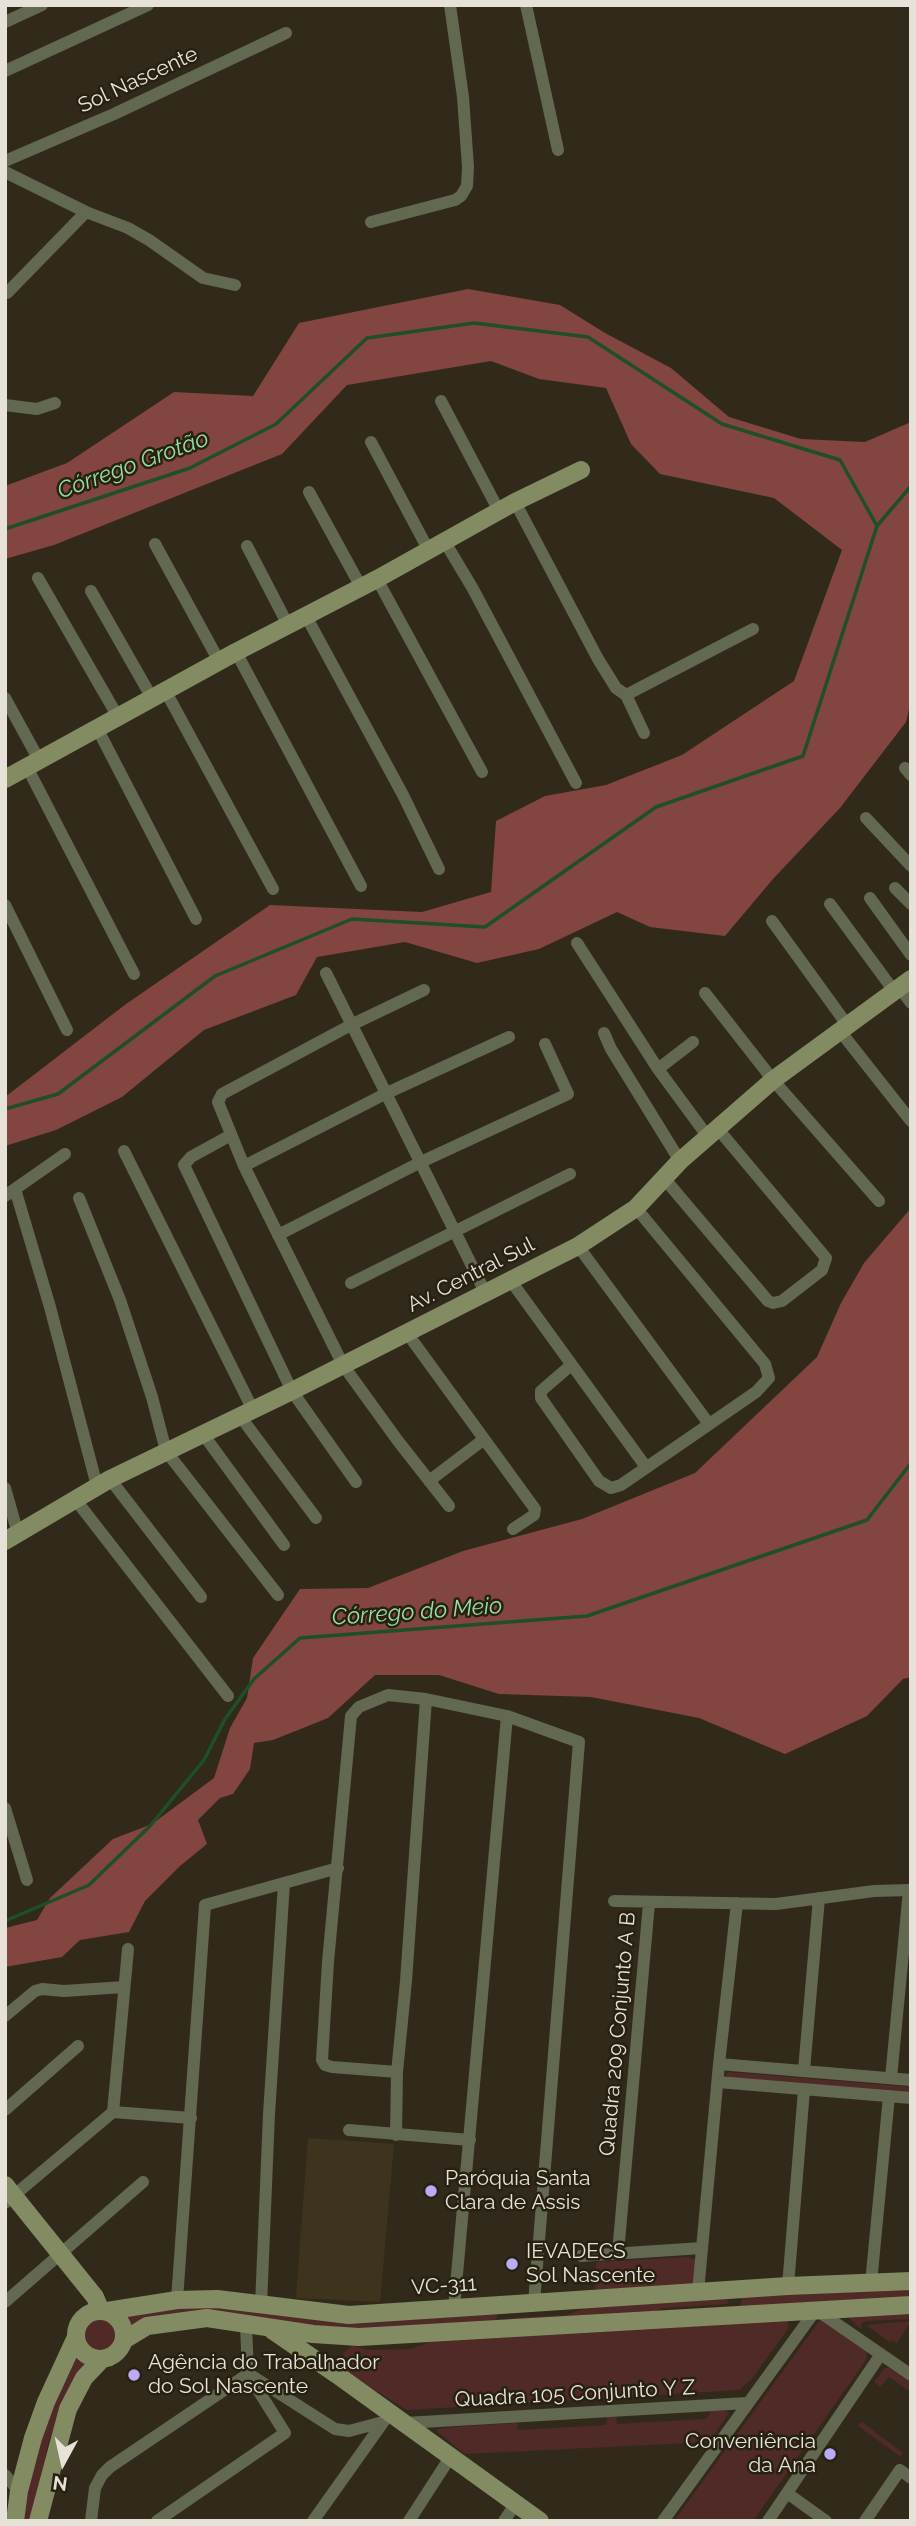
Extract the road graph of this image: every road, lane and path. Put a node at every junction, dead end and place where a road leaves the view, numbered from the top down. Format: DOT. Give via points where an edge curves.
graph roads {
  1 [pos="42,5"];
  2 [pos="148,5"];
  3 [pos="450,5"];
  4 [pos="526,5"];
  5 [pos="5,22"];
  6 [pos="286,33"];
  7 [pos="5,71"];
  8 [pos="558,150"];
  9 [pos="5,161"];
  10 [pos="5,172"];
  11 [pos="86,212"];
  12 [pos="371,222"];
  13 [pos="235,285"];
  14 [pos="7,293"];
  15 [pos="441,401"];
  16 [pos="55,402"];
  17 [pos="5,405"];
  18 [pos="370,442"];
  19 [pos="581,470"];
  20 [pos="309,492"];
  21 [pos="515,502"];
  22 [pos="499,511"];
  23 [pos="155,544"];
  24 [pos="247,546"];
  25 [pos="437,547"];
  26 [pos="38,578"];
  27 [pos="377,579"];
  28 [pos="361,587"];
  29 [pos="92,591"];
  30 [pos="306,615"];
  31 [pos="288,625"];
  32 [pos="753,629"];
  33 [pos="236,652"];
  34 [pos="219,661"];
  35 [pos="159,694"];
  36 [pos="626,695"];
  37 [pos="5,698"];
  38 [pos="118,717"];
  39 [pos="97,728"];
  40 [pos="644,733"];
  41 [pos="33,764"];
  42 [pos="481,772"];
  43 [pos="5,779"];
  44 [pos="576,783"];
  45 [pos="866,818"];
  46 [pos="911,866"];
  47 [pos="439,869"];
  48 [pos="361,886"];
  49 [pos="273,888"];
  50 [pos="895,888"];
  51 [pos="870,898"];
  52 [pos="830,904"];
  53 [pos="911,904"];
  54 [pos="5,905"];
  55 [pos="196,919"];
  56 [pos="772,921"];
  57 [pos="577,943"];
  58 [pos="911,955"];
  59 [pos="326,973"];
  60 [pos="134,974"];
  61 [pos="901,986"];
  62 [pos="424,990"];
  63 [pos="705,993"];
  64 [pos="911,1003"];
  65 [pos="351,1025"];
  66 [pos="844,1029"];
  67 [pos="66,1030"];
  68 [pos="604,1033"];
  69 [pos="509,1037"];
  70 [pos="693,1042"];
  71 [pos="545,1044"];
  72 [pos="658,1069"];
  73 [pos="774,1080"];
  74 [pos="387,1093"];
  75 [pos="911,1121"];
  76 [pos="713,1133"];
  77 [pos="231,1135"];
  78 [pos="124,1151"];
  79 [pos="65,1154"];
  80 [pos="680,1161"];
  81 [pos="421,1162"];
  82 [pos="244,1166"];
  83 [pos="570,1174"];
  84 [pos="663,1177"];
  85 [pos="10,1193"];
  86 [pos="79,1198"];
  87 [pos="879,1200"];
  88 [pos="636,1208"];
  89 [pos="456,1232"];
  90 [pos="278,1235"];
  91 [pos="578,1246"];
  92 [pos="511,1281"];
  93 [pos="351,1283"];
  94 [pos="485,1292"];
  95 [pos="407,1333"];
  96 [pos="343,1365"];
  97 [pos="570,1366"];
  98 [pos="292,1391"];
  99 [pos="247,1413"];
  100 [pos="709,1424"];
  101 [pos="203,1434"];
  102 [pos="483,1440"];
  103 [pos="166,1451"];
  104 [pos="646,1467"];
  105 [pos="429,1481"];
  106 [pos="356,1482"];
  107 [pos="103,1483"];
  108 [pos="5,1488"];
  109 [pos="75,1499"];
  110 [pos="449,1506"];
  111 [pos="316,1518"];
  112 [pos="513,1529"];
  113 [pos="12,1537"];
  114 [pos="284,1545"];
  115 [pos="278,1595"];
  116 [pos="201,1597"];
  117 [pos="228,1696"];
  118 [pos="426,1699"];
  119 [pos="507,1716"];
  120 [pos="5,1808"];
  121 [pos="338,1868"];
  122 [pos="27,1880"];
  123 [pos="284,1883"];
  124 [pos="910,1890"];
  125 [pos="819,1898"];
  126 [pos="614,1901"];
  127 [pos="649,1903"];
  128 [pos="737,1903"];
  129 [pos="128,1949"];
  130 [pos="124,1987"];
  131 [pos="5,2016"];
  132 [pos="78,2046"];
  133 [pos="719,2064"];
  134 [pos="804,2070"];
  135 [pos="397,2072"];
  136 [pos="891,2078"];
  137 [pos="911,2080"];
  138 [pos="718,2082"];
  139 [pos="804,2090"];
  140 [pos="889,2096"];
  141 [pos="911,2098"];
  142 [pos="5,2110"];
  143 [pos="113,2112"];
  144 [pos="191,2118"];
  145 [pos="349,2130"];
  146 [pos="396,2135"];
  147 [pos="470,2140"];
  148 [pos="143,2182"];
  149 [pos="8,2194"];
  150 [pos="702,2248"];
  151 [pos="61,2253"];
  152 [pos="618,2253"];
  153 [pos="581,2256"];
  154 [pos="911,2281"];
  155 [pos="871,2283"];
  156 [pos="788,2286"];
  157 [pos="698,2292"];
  158 [pos="724,2292"];
  159 [pos="177,2300"];
  160 [pos="587,2300"];
  161 [pos="5,2302"];
  162 [pos="534,2303"];
  163 [pos="261,2305"];
  164 [pos="907,2305"];
  165 [pos="454,2308"];
  166 [pos="848,2309"];
  167 [pos="816,2310"];
  168 [pos="102,2311"];
  169 [pos="662,2320"];
  170 [pos="246,2324"];
  171 [pos="267,2327"];
  172 [pos="512,2329"];
  173 [pos="847,2330"];
  174 [pos="76,2337"];
  175 [pos="359,2337"];
  176 [pos="124,2340"];
  177 [pos="881,2354"];
  178 [pos="102,2359"];
  179 [pos="248,2374"];
  180 [pos="336,2374"];
  181 [pos="911,2375"];
  182 [pos="747,2403"];
  183 [pos="393,2419"];
  184 [pos="451,2456"];
  185 [pos="905,2474"];
  186 [pos="5,2475"];
  187 [pos="19,2491"];
  188 [pos="787,2493"];
  189 [pos="516,2503"];
  190 [pos="321,2517"];
  191 [pos="15,2521"];
  192 [pos="38,2521"];
  193 [pos="91,2521"];
  194 [pos="157,2521"];
  195 [pos="409,2521"];
  196 [pos="504,2521"];
  197 [pos="540,2521"];
  198 [pos="663,2521"];
  199 [pos="768,2521"];
  200 [pos="826,2521"];
  201 [pos="865,2521"];
  1 -- 5 [label="street"];
  2 -- 7 [label="street"];
  3 -- 12 [label="street" via="463,97 467,186 455,200"];
  4 -- 8 [label="street"];
  6 -- 9 [label="street, Sol Nascente"];
  10 -- 11 [label="street"];
  11 -- 13 [label="street" via="128,228 203,278"];
  11 -- 14 [label="street"];
  15 -- 22 [label="street"];
  16 -- 17 [label="street" via="37,409"];
  18 -- 25 [label="street"];
  19 -- 21 [label="main road"];
  20 -- 28 [label="street"];
  21 -- 22 [label="main road"];
  21 -- 36 [label="street" via="597,659"];
  22 -- 25 [label="main road"];
  23 -- 34 [label="street"];
  24 -- 31 [label="street"];
  25 -- 27 [label="main road"];
  25 -- 44 [label="street" via="473,589"];
  26 -- 38 [label="street"];
  27 -- 28 [label="main road"];
  27 -- 42 [label="street"];
  28 -- 30 [label="main road"];
  29 -- 35 [label="street"];
  30 -- 31 [label="main road"];
  30 -- 47 [label="street"];
  31 -- 33 [label="main road"];
  32 -- 36 [label="street"];
  33 -- 34 [label="main road"];
  33 -- 48 [label="street"];
  34 -- 35 [label="main road"];
  35 -- 38 [label="main road"];
  35 -- 49 [label="street"];
  36 -- 40 [label="street"];
  37 -- 41 [label="street"];
  38 -- 39 [label="main road"];
  39 -- 41 [label="main road"];
  39 -- 55 [label="street"];
  41 -- 43 [label="main road"];
  41 -- 60 [label="street"];
  45 -- 46 [label="street"];
  50 -- 53 [label="street"];
  51 -- 58 [label="street"];
  52 -- 61 [label="street"];
  54 -- 67 [label="street"];
  56 -- 66 [label="street"];
  57 -- 72 [label="street"];
  59 -- 65 [label="street"];
  61 -- 64 [label="street"];
  61 -- 66 [label="main road, Av. Central Sul"];
  62 -- 65 [label="street"];
  63 -- 73 [label="street"];
  65 -- 74 [label="street"];
  65 -- 77 [label="street" via="222,1094 218,1106"];
  66 -- 73 [label="main road, Av. Central Sul"];
  66 -- 75 [label="street"];
  68 -- 80 [label="street"];
  69 -- 74 [label="street"];
  70 -- 72 [label="street"];
  71 -- 81 [label="street" via="568,1094"];
  72 -- 76 [label="street"];
  73 -- 76 [label="main road, Av. Central Sul"];
  73 -- 87 [label="street"];
  74 -- 81 [label="street"];
  74 -- 82 [label="street"];
  76 -- 80 [label="main road, Av. Central Sul"];
  76 -- 84 [label="street" via="825,1258 822,1270 782,1301 768,1301"];
  77 -- 82 [label="street"];
  77 -- 98 [label="street" via="191,1157 184,1166"];
  78 -- 99 [label="street"];
  79 -- 85 [label="street"];
  80 -- 84 [label="main road, Av. Central Sul"];
  81 -- 89 [label="street"];
  81 -- 90 [label="street"];
  82 -- 90 [label="street"];
  83 -- 89 [label="street"];
  84 -- 88 [label="main road, Av. Central Sul"];
  85 -- 107 [label="street"];
  86 -- 103 [label="street" via="120,1300"];
  88 -- 91 [label="main road, Av. Central Sul"];
  88 -- 100 [label="street" via="768,1371 766,1383 756,1392"];
  89 -- 93 [label="street"];
  89 -- 94 [label="street"];
  90 -- 96 [label="street"];
  91 -- 92 [label="main road, Av. Central Sul"];
  91 -- 100 [label="street"];
  92 -- 94 [label="main road, Av. Central Sul"];
  92 -- 97 [label="street"];
  94 -- 95 [label="main road, Av. Central Sul"];
  95 -- 96 [label="main road, Av. Central Sul"];
  95 -- 102 [label="street"];
  96 -- 98 [label="main road, Av. Central Sul"];
  96 -- 105 [label="street"];
  97 -- 104 [label="street"];
  97 -- 104 [label="street" via="540,1394 599,1481 616,1488"];
  98 -- 99 [label="main road, Av. Central Sul"];
  98 -- 106 [label="street"];
  99 -- 101 [label="main road, Av. Central Sul"];
  99 -- 111 [label="street"];
  100 -- 104 [label="street"];
  101 -- 103 [label="main road, Av. Central Sul"];
  101 -- 114 [label="street"];
  102 -- 105 [label="street"];
  102 -- 112 [label="street" via="535,1509 534,1516"];
  103 -- 107 [label="main road, Av. Central Sul"];
  103 -- 115 [label="street"];
  105 -- 110 [label="street"];
  107 -- 109 [label="main road, Av. Central Sul"];
  107 -- 116 [label="street"];
  108 -- 113 [label="street"];
  109 -- 113 [label="main road, Av. Central Sul"];
  109 -- 117 [label="street"];
  118 -- 119 [label="street"];
  118 -- 121 [label="street" via="388,1695 359,1707 351,1716"];
  118 -- 135 [label="street"];
  119 -- 147 [label="street"];
  119 -- 162 [label="street" via="579,1742"];
  120 -- 122 [label="street"];
  121 -- 123 [label="street"];
  121 -- 135 [label="street" via="321,2060 332,2067"];
  123 -- 144 [label="street" via="205,1905"];
  123 -- 163 [label="street"];
  124 -- 125 [label="street"];
  124 -- 136 [label="street"];
  125 -- 128 [label="street"];
  125 -- 134 [label="street"];
  126 -- 127 [label="street"];
  127 -- 128 [label="street"];
  127 -- 152 [label="street, Quadra 209 Conjunto A B"];
  128 -- 133 [label="street"];
  129 -- 130 [label="street"];
  130 -- 131 [label="street" via="35,1991"];
  130 -- 143 [label="street"];
  132 -- 142 [label="street"];
  133 -- 134 [label="street"];
  133 -- 138 [label="street"];
  134 -- 136 [label="street"];
  135 -- 146 [label="street"];
  136 -- 137 [label="street"];
  138 -- 139 [label="street"];
  138 -- 150 [label="street"];
  139 -- 140 [label="street"];
  139 -- 156 [label="street"];
  140 -- 141 [label="street"];
  140 -- 155 [label="street"];
  143 -- 144 [label="street"];
  143 -- 149 [label="street"];
  144 -- 159 [label="street"];
  145 -- 146 [label="street"];
  146 -- 147 [label="street"];
  147 -- 165 [label="street"];
  148 -- 151 [label="street"];
  149 -- 151 [label="main road"];
  150 -- 152 [label="street"];
  150 -- 157 [label="street"];
  151 -- 161 [label="street"];
  151 -- 168 [label="main road"];
  152 -- 153 [label="street"];
  154 -- 155 [label="main road, VC-311"];
  155 -- 156 [label="main road, VC-311"];
  156 -- 158 [label="main road, VC-311"];
  157 -- 158 [label="main road, VC-311"];
  157 -- 160 [label="main road, VC-311"];
  158 -- 169 [label="main road" via="735,2300 725,2312"];
  159 -- 163 [label="main road, VC-311"];
  159 -- 168 [label="main road, VC-311"];
  160 -- 162 [label="main road, VC-311"];
  160 -- 172 [label="main road" via="572,2311 512,2315 505,2323"];
  162 -- 165 [label="main road, VC-311"];
  163 -- 165 [label="main road, VC-311" via="349,2315"];
  164 -- 166 [label="main road"];
  166 -- 167 [label="main road"];
  166 -- 173 [label="street" via="843,2315"];
  167 -- 169 [label="main road"];
  167 -- 173 [label="street"];
  167 -- 182 [label="street"];
  168 -- 174 [label="main road" via="85,2316"];
  168 -- 176 [label="main road" via="119,2319"];
  169 -- 172 [label="main road"];
  170 -- 171 [label="main road"];
  170 -- 176 [label="main road" via="206,2318 174,2321 147,2326"];
  170 -- 179 [label="street"];
  171 -- 175 [label="main road"];
  171 -- 180 [label="main road"];
  172 -- 175 [label="main road"];
  173 -- 177 [label="street"];
  174 -- 178 [label="main road" via="88,2355"];
  174 -- 187 [label="main road" via="33,2438"];
  175 -- 180 [label="main road" via="343,2342 336,2351 332,2361"];
  176 -- 178 [label="main road" via="116,2353"];
  177 -- 181 [label="street"];
  177 -- 188 [label="street"];
  178 -- 192 [label="main road" via="84,2378 68,2409"];
  179 -- 183 [label="street, Quadra 105 Conjunto Y Z" via="335,2429 349,2431"];
  179 -- 193 [label="street" via="110,2467 95,2488"];
  179 -- 194 [label="street" via="285,2433"];
  180 -- 183 [label="main road"];
  182 -- 183 [label="street, Quadra 105 Conjunto Y Z"];
  182 -- 198 [label="street"];
  183 -- 184 [label="main road"];
  183 -- 190 [label="street"];
  184 -- 189 [label="main road"];
  184 -- 195 [label="street"];
  185 -- 201 [label="street"];
  186 -- 187 [label="street"];
  187 -- 191 [label="main road"];
  188 -- 199 [label="street"];
  188 -- 200 [label="street"];
  189 -- 196 [label="street"];
  189 -- 197 [label="main road"];
}
